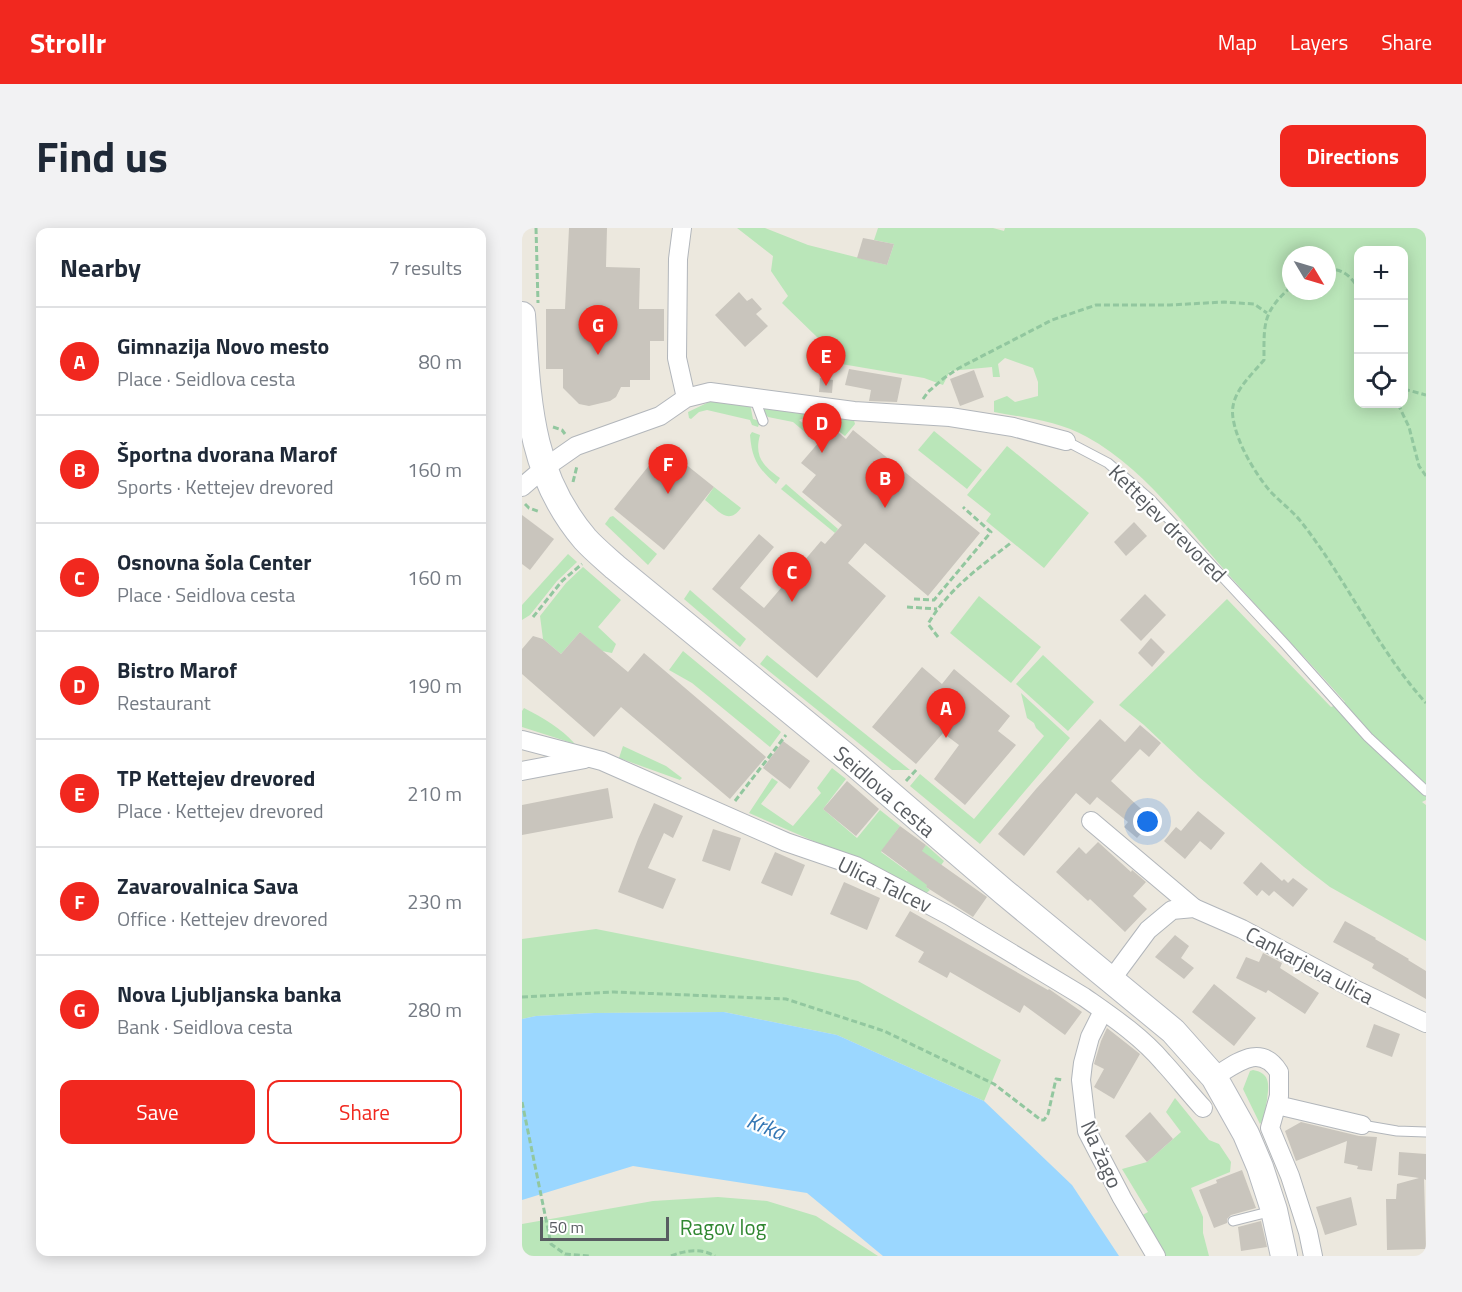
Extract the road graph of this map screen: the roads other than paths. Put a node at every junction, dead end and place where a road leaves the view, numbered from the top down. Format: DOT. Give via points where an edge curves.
graph roads {
  1 [pos="682,228"];
  2 [pos="522,315"];
  3 [pos="754,397"];
  4 [pos="686,398"];
  5 [pos="763,421"];
  6 [pos="1066,441"];
  7 [pos="543,469"];
  8 [pos="522,487"];
  9 [pos="522,740"];
  10 [pos="590,758"];
  11 [pos="522,771"];
  12 [pos="1426,790"];
  13 [pos="1091,822"];
  14 [pos="1194,908"];
  15 [pos="1111,980"];
  16 [pos="1103,1011"];
  17 [pos="1426,1023"];
  18 [pos="1214,1077"];
  19 [pos="1277,1105"];
  20 [pos="1203,1108"];
  21 [pos="1362,1125"];
  22 [pos="1426,1132"];
  23 [pos="1274,1210"];
  24 [pos="1233,1221"];
  25 [pos="1156,1256"];
  26 [pos="1284,1256"];
  27 [pos="1313,1256"];
  1 -- 4 [label="street" via="677,358"];
  2 -- 7 [label="street, Seidlova cesta" via="531,422"];
  3 -- 4 [label="street, Kettejev drevored" via="710,393"];
  3 -- 5 [label="lane"];
  3 -- 6 [label="street, Kettejev drevored" via="854,411 950,417"];
  4 -- 7 [label="street, Kettejev drevored" via="660,416 576,446"];
  6 -- 12 [label="lane, Kettejev drevored" via="1108,463 1151,501 1368,737"];
  7 -- 8 [label="street, Kettejev drevored"];
  7 -- 15 [label="street, Seidlova cesta" via="565,512 597,551"];
  9 -- 10 [label="street, Ulica Talcev"];
  10 -- 11 [label="street"];
  10 -- 16 [label="street, Ulica Talcev" via="786,842 856,866 950,916"];
  13 -- 14 [label="street, Cankarjeva ulica"];
  14 -- 15 [label="street" via="1172,910 1148,930"];
  14 -- 17 [label="street, Cankarjeva ulica"];
  15 -- 18 [label="street, Seidlova cesta" via="1173,1031"];
  16 -- 20 [label="street, Ulica Talcev" via="1150,1049"];
  16 -- 25 [label="street, Na žago" via="1083,1063 1081,1080 1088,1131"];
  18 -- 19 [label="street" via="1248,1058 1267,1059 1279,1072"];
  18 -- 23 [label="street, Seidlova cesta" via="1246,1134"];
  19 -- 21 [label="street"];
  19 -- 27 [label="street" via="1270,1128 1290,1176"];
  21 -- 22 [label="lane"];
  23 -- 24 [label="lane"];
  23 -- 26 [label="street, Seidlova cesta"];
}
